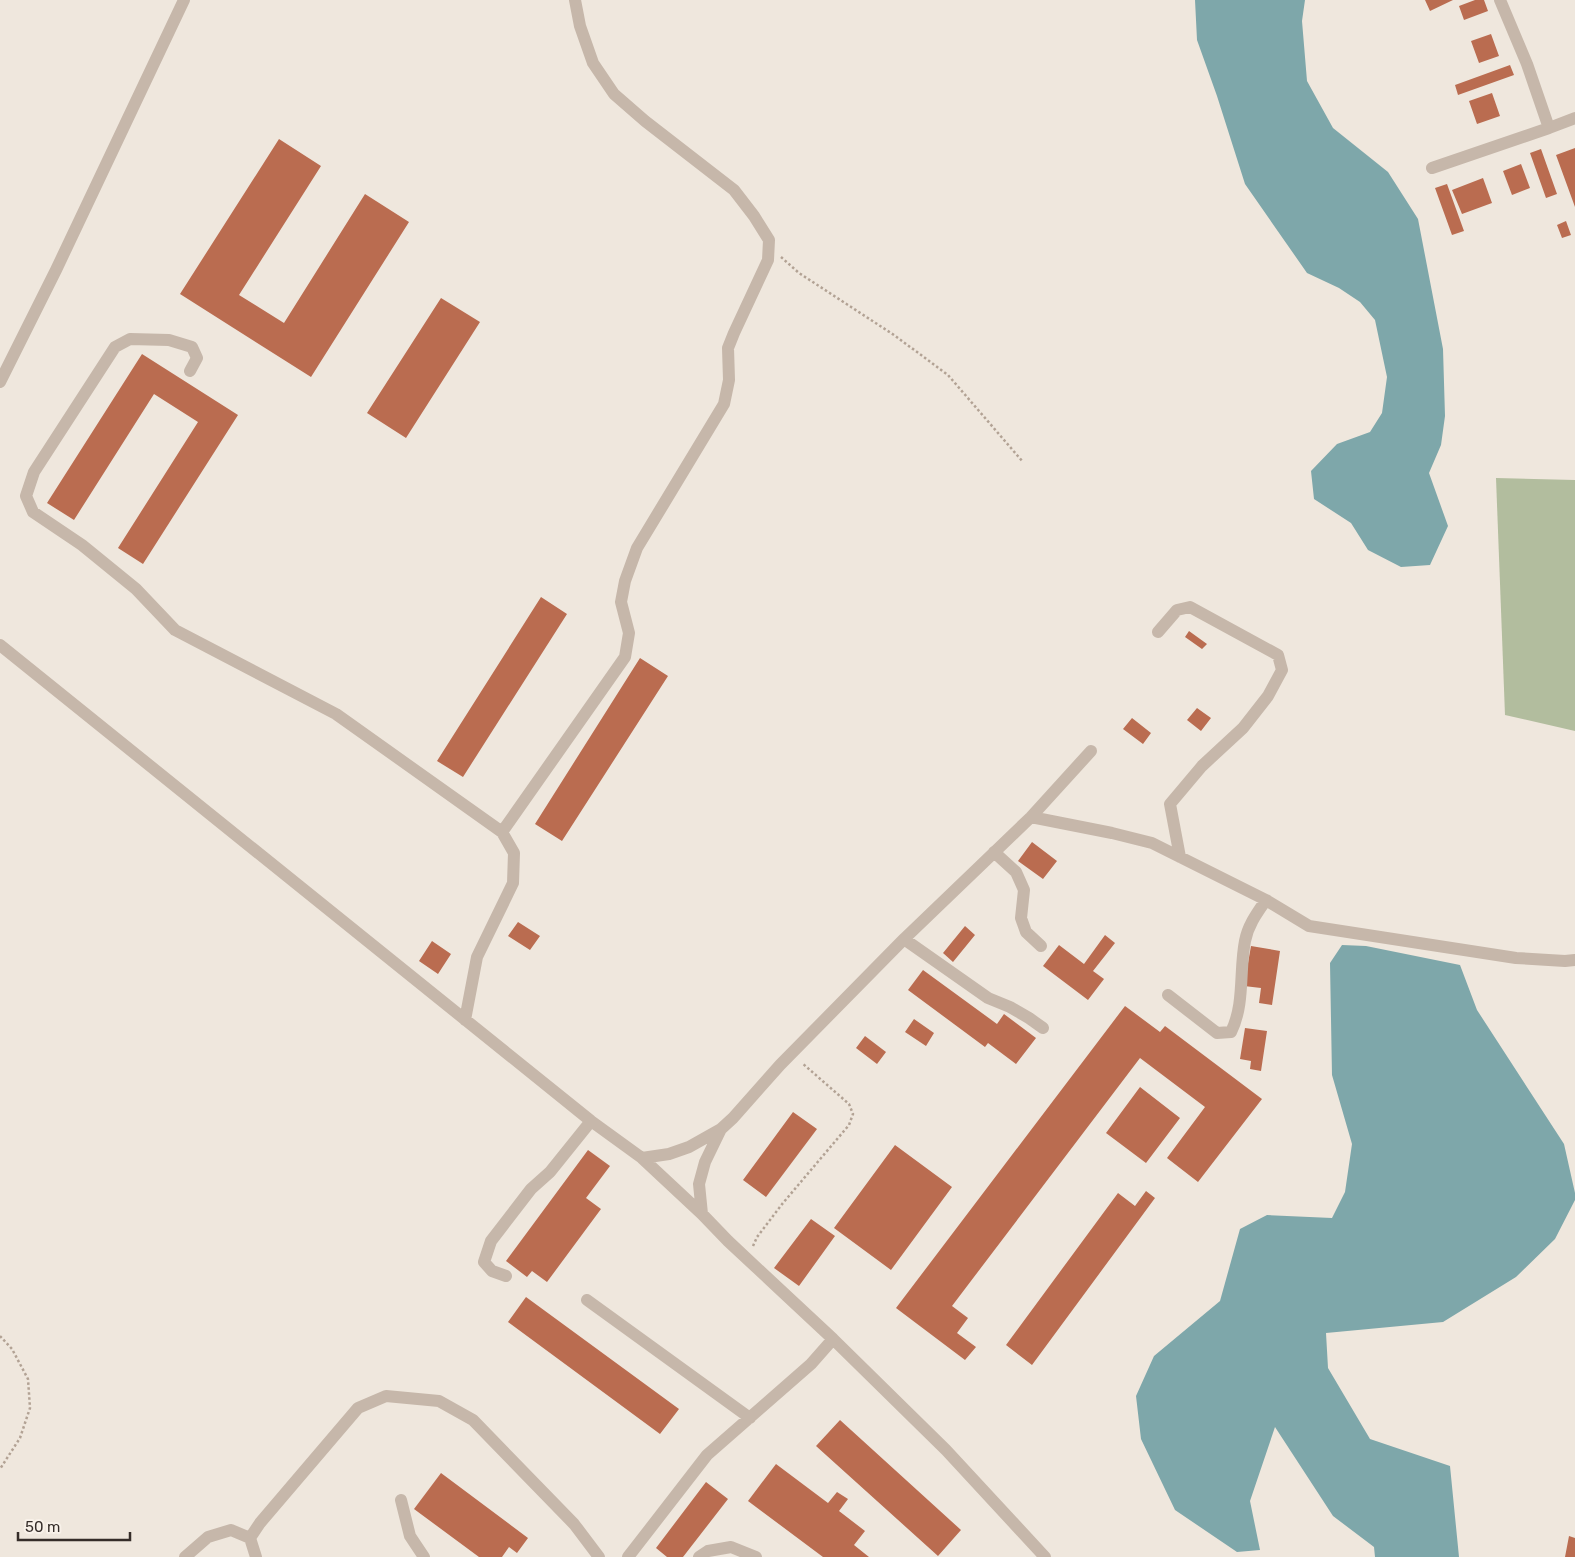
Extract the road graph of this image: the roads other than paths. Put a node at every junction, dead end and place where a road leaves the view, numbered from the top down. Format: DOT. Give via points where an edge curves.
graph roads {
  1 [pos="184,0"];
  2 [pos="575,0"];
  3 [pos="1500,0"];
  4 [pos="1575,118"];
  5 [pos="1549,128"];
  6 [pos="1432,168"];
  7 [pos="190,371"];
  8 [pos="0,382"];
  9 [pos="1158,632"];
  10 [pos="0,645"];
  11 [pos="1091,752"];
  12 [pos="1031,817"];
  13 [pos="502,832"];
  14 [pos="994,852"];
  15 [pos="1180,857"];
  16 [pos="1266,900"];
  17 [pos="904,939"];
  18 [pos="1041,946"];
  19 [pos="1575,960"];
  20 [pos="1168,995"];
  21 [pos="465,1020"];
  22 [pos="1042,1028"];
  23 [pos="590,1121"];
  24 [pos="721,1129"];
  25 [pos="642,1158"];
  26 [pos="702,1214"];
  27 [pos="506,1276"];
  28 [pos="587,1300"];
  29 [pos="832,1339"];
  30 [pos="750,1418"];
  31 [pos="401,1500"];
  32 [pos="250,1538"];
  33 [pos="185,1557"];
  34 [pos="256,1557"];
  35 [pos="424,1557"];
  36 [pos="599,1557"];
  37 [pos="628,1557"];
  38 [pos="699,1557"];
  39 [pos="756,1557"];
  40 [pos="1045,1557"];
  1 -- 8 [label="street"];
  2 -- 13 [label="street" via="593,62 614,94 734,190 769,240 768,260 728,348 729,380 724,404 637,548 625,581 621,602 629,633 625,656"];
  3 -- 5 [label="street"];
  4 -- 5 [label="street"];
  5 -- 6 [label="street"];
  7 -- 13 [label="street" via="197,358 192,347 169,340 130,339 115,347 34,472 26,496 33,512 82,545 136,589 175,630 336,714"];
  9 -- 15 [label="street" via="1177,610 1190,607 1278,655 1282,670 1268,696 1243,728 1202,766 1170,804"];
  10 -- 21 [label="street"];
  11 -- 12 [label="street"];
  12 -- 14 [label="street"];
  12 -- 15 [label="street" via="1152,843"];
  13 -- 21 [label="street" via="514,853 513,883 477,957"];
  14 -- 17 [label="street"];
  14 -- 18 [label="street" via="1016,872 1024,890 1021,918 1026,932"];
  15 -- 16 [label="street"];
  16 -- 19 [label="street" via="1309,926 1516,958"];
  16 -- 20 [label="street" via="1250,925 1245,941 1238,1020 1231,1032 1217,1033"];
  17 -- 22 [label="street" via="988,998 1010,1007"];
  17 -- 24 [label="street"];
  21 -- 23 [label="street"];
  23 -- 25 [label="street"];
  23 -- 27 [label="street" via="491,1241 484,1262 492,1271"];
  24 -- 25 [label="street" via="689,1147"];
  24 -- 26 [label="street" via="698,1184"];
  25 -- 26 [label="street"];
  26 -- 29 [label="street"];
  28 -- 30 [label="street"];
  29 -- 30 [label="street" via="811,1364"];
  29 -- 40 [label="street" via="946,1450"];
  30 -- 37 [label="street" via="707,1455"];
  31 -- 35 [label="street" via="410,1536"];
  32 -- 33 [label="street" via="231,1530 208,1537"];
  32 -- 34 [label="street"];
  32 -- 36 [label="street" via="358,1408 386,1396 439,1401 473,1420 574,1524"];
  38 -- 39 [label="street" via="731,1547"];
}
